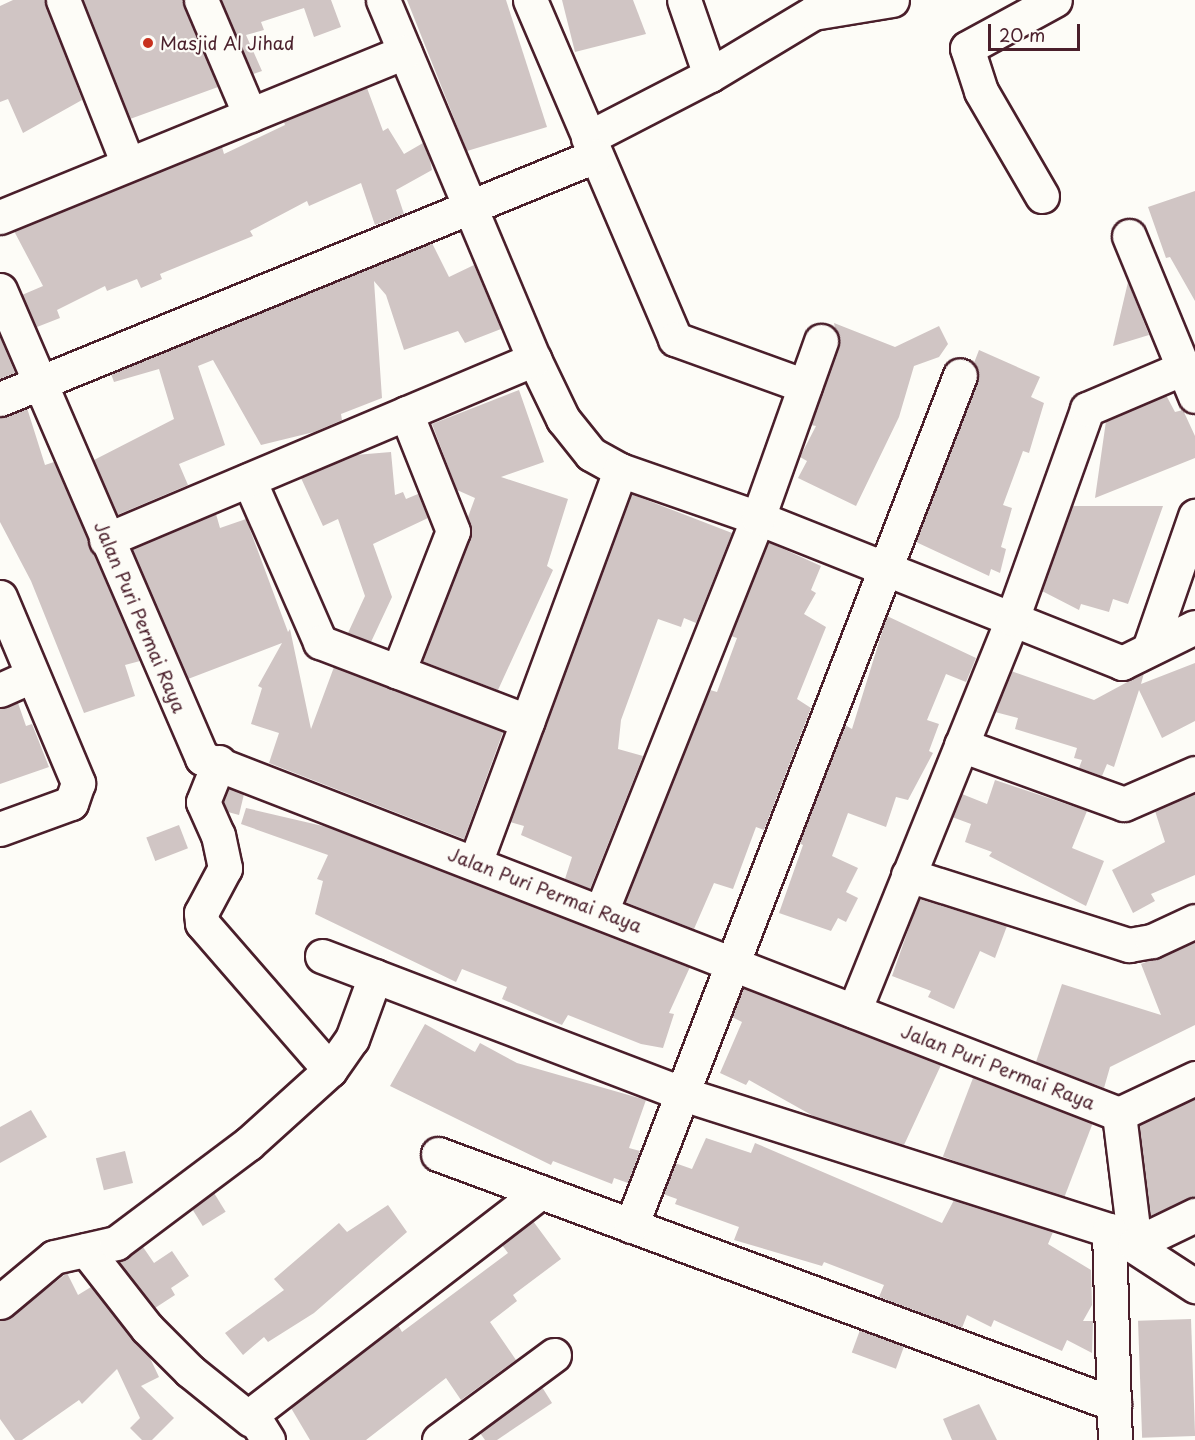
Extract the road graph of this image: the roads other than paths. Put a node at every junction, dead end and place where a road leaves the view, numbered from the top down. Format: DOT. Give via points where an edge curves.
graph roads {
  1 [pos="63,0"];
  2 [pos="201,0"];
  3 [pos="383,0"];
  4 [pos="530,0"];
  5 [pos="684,0"];
  6 [pos="892,0"];
  7 [pos="1055,0"];
  8 [pos="405,52"];
  9 [pos="710,75"];
  10 [pos="250,115"];
  11 [pos="591,147"];
  12 [pos="128,164"];
  13 [pos="1042,196"];
  14 [pos="470,207"];
  15 [pos="0,217"];
  16 [pos="1129,236"];
  17 [pos="0,290"];
  18 [pos="821,341"];
  19 [pos="534,359"];
  20 [pos="960,375"];
  21 [pos="39,382"];
  22 [pos="1189,382"];
  23 [pos="805,386"];
  24 [pos="0,399"];
  25 [pos="406,413"];
  26 [pos="620,470"];
  27 [pos="249,480"];
  28 [pos="1195,516"];
  29 [pos="758,518"];
  30 [pos="106,540"];
  31 [pos="886,569"];
  32 [pos="0,597"];
  33 [pos="1012,619"];
  34 [pos="1195,627"];
  35 [pos="1149,650"];
  36 [pos="398,672"];
  37 [pos="32,676"];
  38 [pos="0,690"];
  39 [pos="528,721"];
  40 [pos="961,746"];
  41 [pos="219,762"];
  42 [pos="1195,773"];
  43 [pos="0,829"];
  44 [pos="475,863"];
  45 [pos="908,875"];
  46 [pos="600,912"];
  47 [pos="1195,921"];
  48 [pos="322,956"];
  49 [pos="733,963"];
  50 [pos="375,976"];
  51 [pos="854,1011"];
  52 [pos="330,1070"];
  53 [pos="1195,1078"];
  54 [pos="682,1094"];
  55 [pos="1119,1114"];
  56 [pos="438,1154"];
  57 [pos="540,1192"];
  58 [pos="1195,1215"];
  59 [pos="631,1226"];
  60 [pos="1122,1237"];
  61 [pos="86,1250"];
  62 [pos="1195,1286"];
  63 [pos="0,1302"];
  64 [pos="554,1355"];
  65 [pos="1114,1404"];
  66 [pos="260,1430"];
  67 [pos="446,1438"];
  68 [pos="1115,1440"];
  1 -- 12 [label="street"];
  2 -- 10 [label="street"];
  3 -- 8 [label="street"];
  4 -- 11 [label="street"];
  5 -- 9 [label="street"];
  6 -- 9 [label="street" via="813,13"];
  7 -- 13 [label="street" via="967,48 981,90"];
  8 -- 10 [label="street"];
  8 -- 14 [label="street"];
  9 -- 11 [label="street"];
  10 -- 12 [label="street"];
  11 -- 14 [label="street"];
  11 -- 23 [label="street" via="675,339"];
  12 -- 15 [label="street"];
  14 -- 19 [label="street"];
  14 -- 21 [label="street"];
  16 -- 22 [label="street"];
  17 -- 21 [label="street, Jalan Puri Permai Raya"];
  18 -- 23 [label="street"];
  19 -- 25 [label="street"];
  19 -- 26 [label="street" via="577,439 591,454"];
  20 -- 31 [label="street"];
  21 -- 24 [label="street"];
  21 -- 30 [label="street, Jalan Puri Permai Raya"];
  22 -- 33 [label="street" via="1087,410"];
  23 -- 29 [label="street"];
  25 -- 27 [label="street"];
  25 -- 36 [label="street" via="453,531"];
  26 -- 29 [label="street"];
  26 -- 39 [label="street"];
  27 -- 30 [label="street"];
  27 -- 36 [label="street" via="320,642"];
  28 -- 35 [label="street"];
  29 -- 31 [label="street"];
  29 -- 46 [label="street"];
  30 -- 41 [label="street, Jalan Puri Permai Raya" via="198,754"];
  31 -- 33 [label="street"];
  31 -- 49 [label="street"];
  32 -- 37 [label="street"];
  33 -- 35 [label="street" via="1122,663"];
  33 -- 40 [label="street"];
  34 -- 35 [label="street"];
  36 -- 39 [label="street"];
  37 -- 38 [label="street"];
  37 -- 43 [label="street" via="78,783 78,793 71,802"];
  39 -- 44 [label="street"];
  40 -- 42 [label="street" via="1124,804"];
  40 -- 45 [label="street"];
  41 -- 44 [label="street, Jalan Puri Permai Raya"];
  41 -- 52 [label="street" via="203,802 218,835 225,868 201,913 202,922"];
  44 -- 46 [label="street, Jalan Puri Permai Raya"];
  45 -- 47 [label="street" via="1129,945 1152,941"];
  45 -- 51 [label="street"];
  46 -- 49 [label="street, Jalan Puri Permai Raya"];
  48 -- 50 [label="street"];
  49 -- 51 [label="street, Jalan Puri Permai Raya"];
  49 -- 54 [label="street"];
  50 -- 52 [label="street" via="352,1039"];
  50 -- 54 [label="street"];
  51 -- 55 [label="street, Jalan Puri Permai Raya"];
  52 -- 61 [label="street" via="248,1144 132,1232 108,1247"];
  53 -- 55 [label="street"];
  54 -- 59 [label="street"];
  54 -- 60 [label="street"];
  55 -- 60 [label="street, Jalan Puri Permai Raya"];
  56 -- 57 [label="street"];
  57 -- 59 [label="street"];
  57 -- 66 [label="street" via="256,1410"];
  58 -- 60 [label="street"];
  59 -- 65 [label="street"];
  60 -- 62 [label="street"];
  60 -- 65 [label="street, Jalan Puri Permai Raya"];
  61 -- 63 [label="street" via="48,1260"];
  61 -- 66 [label="street" via="147,1328 190,1371"];
  64 -- 67 [label="street"];
  65 -- 68 [label="street, Jalan Puri Permai Raya"];
}
